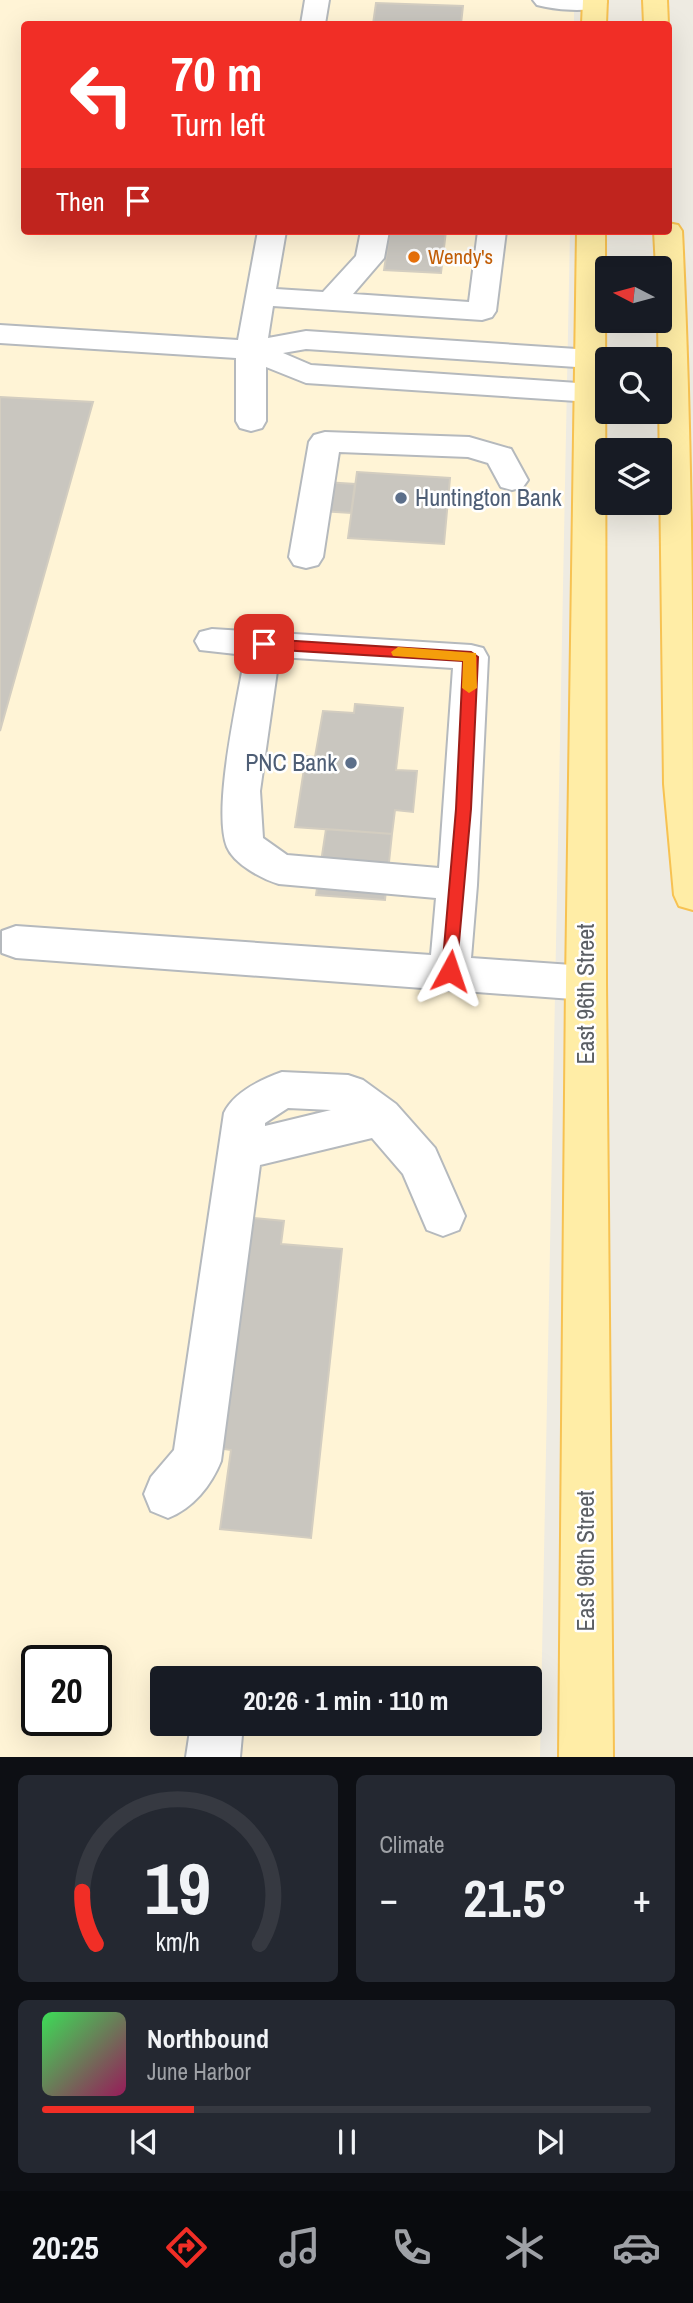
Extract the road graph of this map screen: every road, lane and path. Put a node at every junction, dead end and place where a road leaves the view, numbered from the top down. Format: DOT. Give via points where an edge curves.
graph roads {
  1 [pos="317,0"];
  2 [pos="545,0"];
  3 [pos="655,0"];
  4 [pos="595,9"];
  5 [pos="314,21"];
  6 [pos="656,21"];
  7 [pos="271,235"];
  8 [pos="374,235"];
  9 [pos="492,235"];
  10 [pos="591,235"];
  11 [pos="668,235"];
  12 [pos="260,297"];
  13 [pos="330,302"];
  14 [pos="0,334"];
  15 [pos="597,347"];
  16 [pos="251,350"];
  17 [pos="595,376"];
  18 [pos="676,384"];
  19 [pos="251,421"];
  20 [pos="597,424"];
  21 [pos="512,480"];
  22 [pos="306,557"];
  23 [pos="212,641"];
  24 [pos="264,644"];
  25 [pos="458,885"];
  26 [pos="693,895"];
  27 [pos="16,942"];
  28 [pos="450,971"];
  29 [pos="586,983"];
  30 [pos="443,1216"];
  31 [pos="168,1494"];
  32 [pos="216,1736"];
  33 [pos="213,1757"];
  34 [pos="586,1757"];
  1 -- 5 [label="lane"];
  2 -- 4 [label="lane"];
  3 -- 6 [label="main road"];
  7 -- 12 [label="lane"];
  8 -- 13 [label="lane" via="370,258"];
  9 -- 13 [label="lane" via="482,311"];
  10 -- 15 [label="main road, East 96th Street"];
  11 -- 18 [label="main road"];
  12 -- 13 [label="lane"];
  12 -- 16 [label="lane"];
  14 -- 16 [label="lane"];
  16 -- 17 [label="lane" via="306,374"];
  16 -- 19 [label="lane"];
  18 -- 26 [label="main road" via="685,832"];
  20 -- 29 [label="main road, East 96th Street"];
  21 -- 22 [label="lane" via="500,456 469,447 325,442"];
  23 -- 24 [label="lane"];
  24 -- 25 [label="lane" via="241,791 245,845 279,869"];
  24 -- 25 [label="lane" via="471,657"];
  25 -- 28 [label="lane"];
  27 -- 28 [label="lane"];
  28 -- 29 [label="lane"];
  29 -- 34 [label="main road, East 96th Street"];
  30 -- 31 [label="lane" via="420,1162 381,1117 240,1151 197,1461"];
  32 -- 33 [label="lane"];
}
